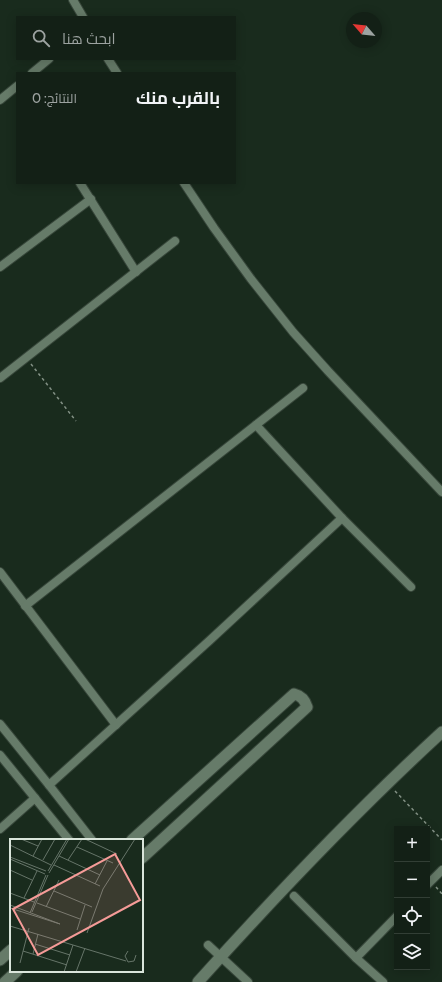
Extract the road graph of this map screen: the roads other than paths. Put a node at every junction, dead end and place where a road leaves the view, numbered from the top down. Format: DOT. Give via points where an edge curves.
graph roads {
  1 [pos="73,0"];
  2 [pos="82,16"];
  3 [pos="48,60"];
  4 [pos="109,60"];
  5 [pos="33,72"];
  6 [pos="116,72"];
  7 [pos="16,87"];
  8 [pos="0,100"];
  9 [pos="81,184"];
  10 [pos="185,184"];
  11 [pos="90,199"];
  12 [pos="175,241"];
  13 [pos="0,267"];
  14 [pos="136,272"];
  15 [pos="0,378"];
  16 [pos="303,388"];
  17 [pos="256,425"];
  18 [pos="442,492"];
  19 [pos="342,518"];
  20 [pos="0,572"];
  21 [pos="411,587"];
  22 [pos="25,606"];
  23 [pos="0,724"];
  24 [pos="116,725"];
  25 [pos="442,732"];
  26 [pos="0,754"];
  27 [pos="49,785"];
  28 [pos="35,798"];
  29 [pos="0,829"];
  30 [pos="69,839"];
  31 [pos="91,839"];
  32 [pos="133,839"];
  33 [pos="143,857"];
  34 [pos="442,870"];
  35 [pos="430,882"];
  36 [pos="294,896"];
  37 [pos="394,919"];
  38 [pos="208,945"];
  39 [pos="10,951"];
  40 [pos="220,957"];
  41 [pos="356,958"];
  42 [pos="0,960"];
  43 [pos="16,972"];
  44 [pos="5,982"];
  45 [pos="198,982"];
  46 [pos="248,982"];
  47 [pos="383,982"];
  1 -- 2 [label="street"];
  3 -- 5 [label="street"];
  4 -- 6 [label="street"];
  7 -- 8 [label="street"];
  9 -- 11 [label="street"];
  10 -- 18 [label="street" via="223,241 293,332"];
  11 -- 13 [label="street"];
  11 -- 14 [label="street"];
  12 -- 14 [label="street"];
  14 -- 15 [label="street"];
  16 -- 17 [label="street"];
  17 -- 19 [label="street"];
  17 -- 22 [label="street"];
  19 -- 21 [label="street"];
  19 -- 24 [label="street"];
  20 -- 22 [label="street"];
  22 -- 24 [label="street"];
  23 -- 27 [label="street"];
  24 -- 27 [label="street"];
  25 -- 40 [label="street" via="344,826"];
  26 -- 28 [label="street"];
  27 -- 31 [label="street"];
  28 -- 29 [label="street"];
  28 -- 30 [label="street"];
  32 -- 33 [label="street" via="294,694 303,698 307,707"];
  34 -- 35 [label="street"];
  36 -- 41 [label="street"];
  37 -- 41 [label="street"];
  38 -- 40 [label="street"];
  39 -- 42 [label="street"];
  40 -- 45 [label="street"];
  40 -- 46 [label="street"];
  41 -- 47 [label="street"];
  43 -- 44 [label="street"];
}
